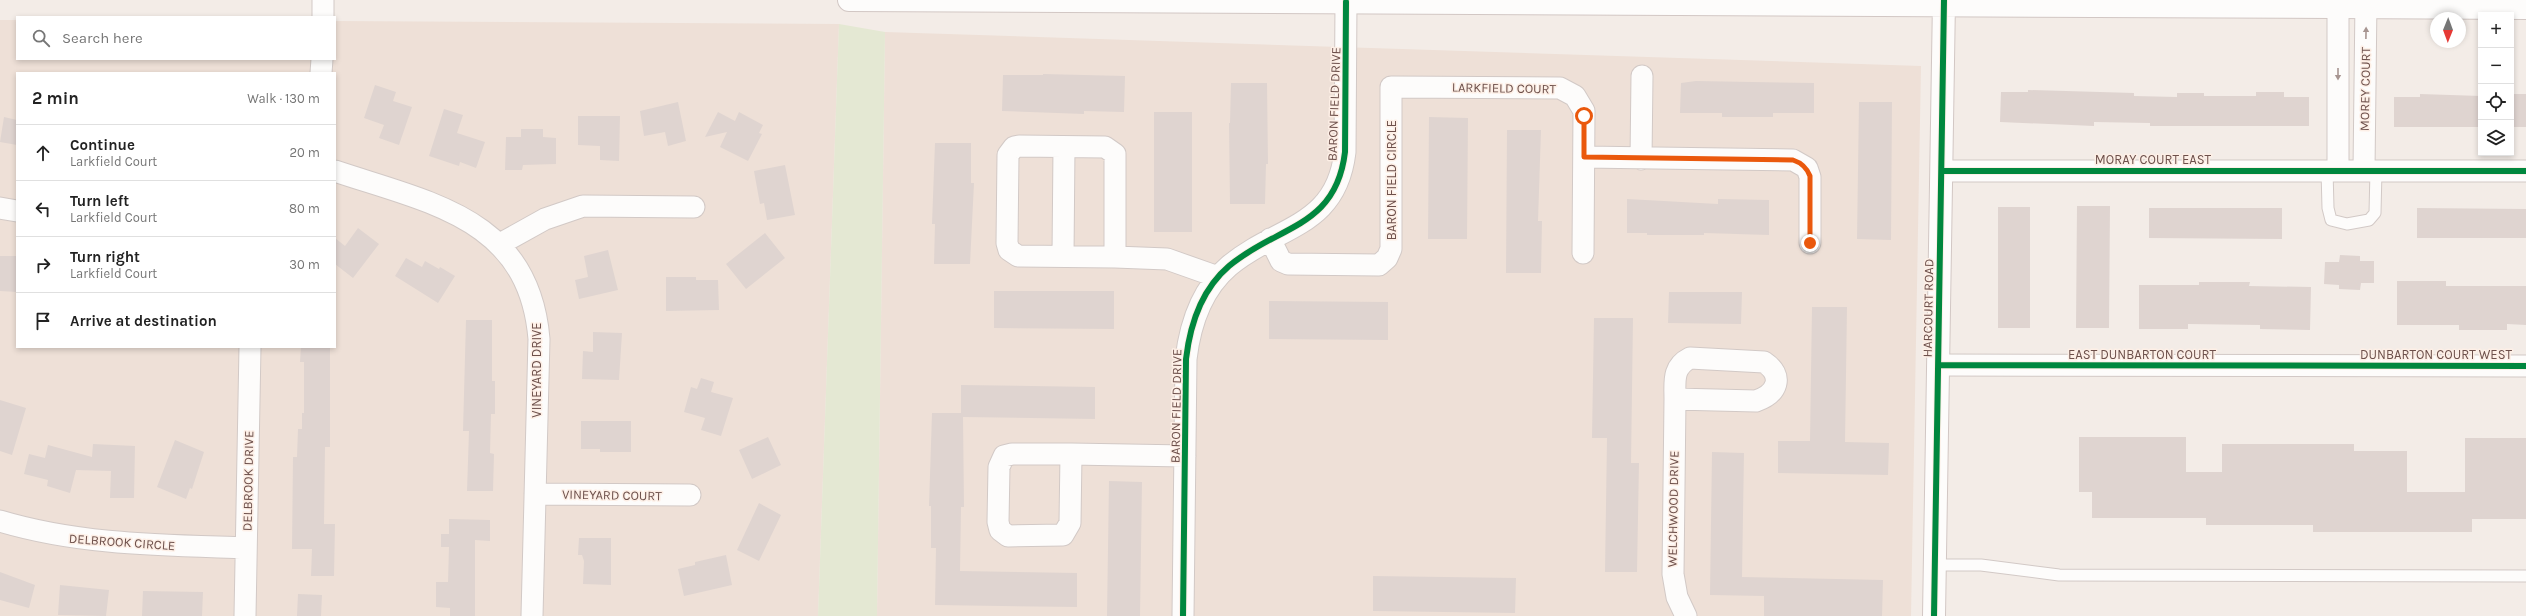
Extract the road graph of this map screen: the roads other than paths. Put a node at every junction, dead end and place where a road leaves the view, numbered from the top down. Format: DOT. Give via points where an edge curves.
graph roads {
  1 [pos="323,0"];
  2 [pos="849,0"];
  3 [pos="1221,1"];
  4 [pos="1346,2"];
  5 [pos="1944,3"];
  6 [pos="2338,4"];
  7 [pos="2366,4"];
  8 [pos="2526,8"];
  9 [pos="323,16"];
  10 [pos="322,60"];
  11 [pos="321,72"];
  12 [pos="1642,76"];
  13 [pos="1391,87"];
  14 [pos="1064,147"];
  15 [pos="1584,157"];
  16 [pos="1641,159"];
  17 [pos="2332,170"];
  18 [pos="2370,170"];
  19 [pos="336,171"];
  20 [pos="1942,171"];
  21 [pos="2526,171"];
  22 [pos="694,206"];
  23 [pos="0,208"];
  24 [pos="16,210"];
  25 [pos="1270,239"];
  26 [pos="1810,243"];
  27 [pos="500,244"];
  28 [pos="1583,253"];
  29 [pos="1063,256"];
  30 [pos="1115,257"];
  31 [pos="1218,277"];
  32 [pos="250,348"];
  33 [pos="1938,365"];
  34 [pos="2346,365"];
  35 [pos="2526,366"];
  36 [pos="1675,399"];
  37 [pos="1071,454"];
  38 [pos="1185,456"];
  39 [pos="535,494"];
  40 [pos="690,495"];
  41 [pos="0,521"];
  42 [pos="246,548"];
  43 [pos="1935,565"];
  44 [pos="2526,576"];
  45 [pos="245,616"];
  46 [pos="532,616"];
  47 [pos="1184,616"];
  48 [pos="1686,616"];
  49 [pos="1934,616"];
  1 -- 9 [label="street"];
  2 -- 3 [label="main road"];
  3 -- 4 [label="main road"];
  4 -- 5 [label="main road"];
  4 -- 25 [label="street, BARON FIELD DRIVE" via="1345,152 1341,174 1330,196 1313,216"];
  5 -- 6 [label="main road"];
  5 -- 20 [label="main road, HARCOURT ROAD"];
  6 -- 7 [label="main road"];
  6 -- 17 [label="street, MOREY COURT, one-way"];
  7 -- 8 [label="main road"];
  18 -- 7 [label="street, MOREY COURT, one-way"];
  10 -- 11 [label="street"];
  12 -- 16 [label="street"];
  13 -- 15 [label="street, LARKFIELD COURT" via="1568,90 1578,99 1584,111"];
  13 -- 25 [label="street, BARON FIELD CIRCLE" via="1391,249 1387,258 1379,265 1288,264 1281,261"];
  14 -- 29 [label="street"];
  14 -- 29 [label="street" via="1019,146 1009,153 1007,243 1009,250 1018,256"];
  14 -- 30 [label="street" via="1105,147 1115,154"];
  15 -- 16 [label="street"];
  15 -- 28 [label="street, LARKFIELD COURT"];
  16 -- 26 [label="street" via="1797,161 1807,168 1810,176"];
  17 -- 18 [label="street, MORAY COURT EAST"];
  17 -- 18 [label="lane" via="2328,208 2331,220 2347,224 2369,220 2375,213"];
  17 -- 20 [label="street, MORAY COURT EAST"];
  18 -- 21 [label="street, MORAY COURT EAST"];
  19 -- 27 [label="street, VINEYARD DRIVE" via="460,215"];
  20 -- 33 [label="main road, HARCOURT ROAD"];
  22 -- 27 [label="street" via="583,206 545,219"];
  23 -- 24 [label="street"];
  25 -- 31 [label="street, BARON FIELD DRIVE" via="1239,257"];
  27 -- 39 [label="street, VINEYARD DRIVE" via="524,280 531,295 537,321 539,339"];
  29 -- 30 [label="street"];
  30 -- 31 [label="street" via="1167,259"];
  31 -- 38 [label="street, BARON FIELD DRIVE" via="1202,302 1188,341"];
  32 -- 42 [label="street, DELBROOK DRIVE"];
  33 -- 34 [label="street, EAST DUNBARTON COURT"];
  33 -- 43 [label="main road, HARCOURT ROAD"];
  34 -- 35 [label="street, DUNBARTON COURT WEST"];
  36 -- 48 [label="street, WELCHWOOD DRIVE" via="1673,574 1677,597"];
  37 -- 37 [label="street" via="1012,454 1001,460 998,522 1004,534 1060,536 1066,532 1070,523"];
  37 -- 38 [label="street"];
  38 -- 47 [label="street, BARON FIELD DRIVE"];
  39 -- 40 [label="street, VINEYARD COURT"];
  39 -- 46 [label="street, VINEYARD DRIVE"];
  41 -- 42 [label="street, DELBROOK CIRCLE" via="52,535 86,540"];
  42 -- 45 [label="street, DELBROOK DRIVE"];
  43 -- 44 [label="lane" via="1981,565 2060,575"];
  43 -- 49 [label="main road, HARCOURT ROAD"];
}
